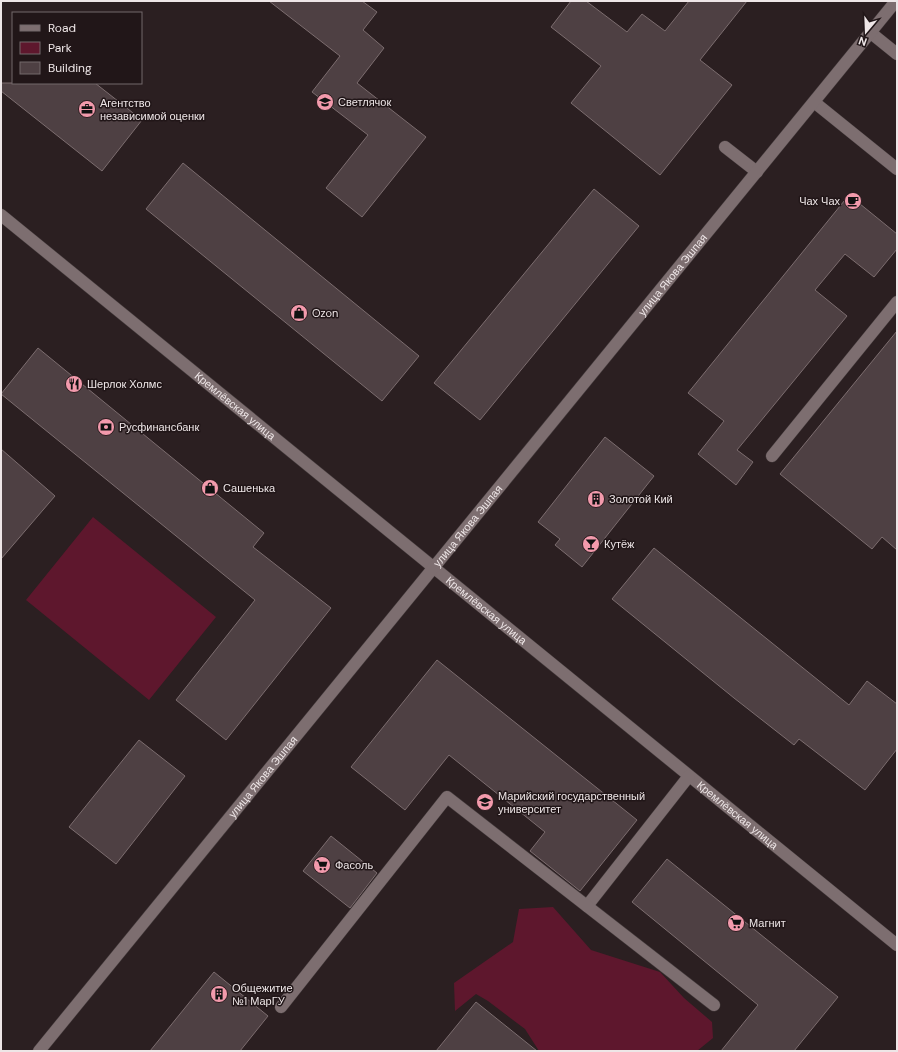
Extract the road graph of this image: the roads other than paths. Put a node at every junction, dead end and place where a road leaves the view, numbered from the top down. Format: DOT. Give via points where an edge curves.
graph roads {
  1 [pos="896,1"];
  2 [pos="871,32"];
  3 [pos="897,54"];
  4 [pos="814,102"];
  5 [pos="725,147"];
  6 [pos="897,169"];
  7 [pos="756,172"];
  8 [pos="1,215"];
  9 [pos="897,302"];
  10 [pos="772,456"];
  11 [pos="434,568"];
  12 [pos="689,776"];
  13 [pos="587,906"];
  14 [pos="897,946"];
  15 [pos="714,1005"];
  16 [pos="280,1007"];
  17 [pos="40,1051"];
  1 -- 2 [label="street, улица Якова Эшпая"];
  2 -- 3 [label="street"];
  2 -- 4 [label="street, улица Якова Эшпая"];
  4 -- 6 [label="street"];
  4 -- 7 [label="street, улица Якова Эшпая"];
  5 -- 7 [label="street"];
  7 -- 11 [label="street, улица Якова Эшпая"];
  8 -- 11 [label="street, Кремлёвская улица"];
  9 -- 10 [label="street"];
  11 -- 12 [label="street, Кремлёвская улица"];
  11 -- 17 [label="street, улица Якова Эшпая"];
  12 -- 13 [label="street"];
  12 -- 14 [label="street, Кремлёвская улица"];
  13 -- 15 [label="street"];
  13 -- 16 [label="street" via="447,797"];
}
